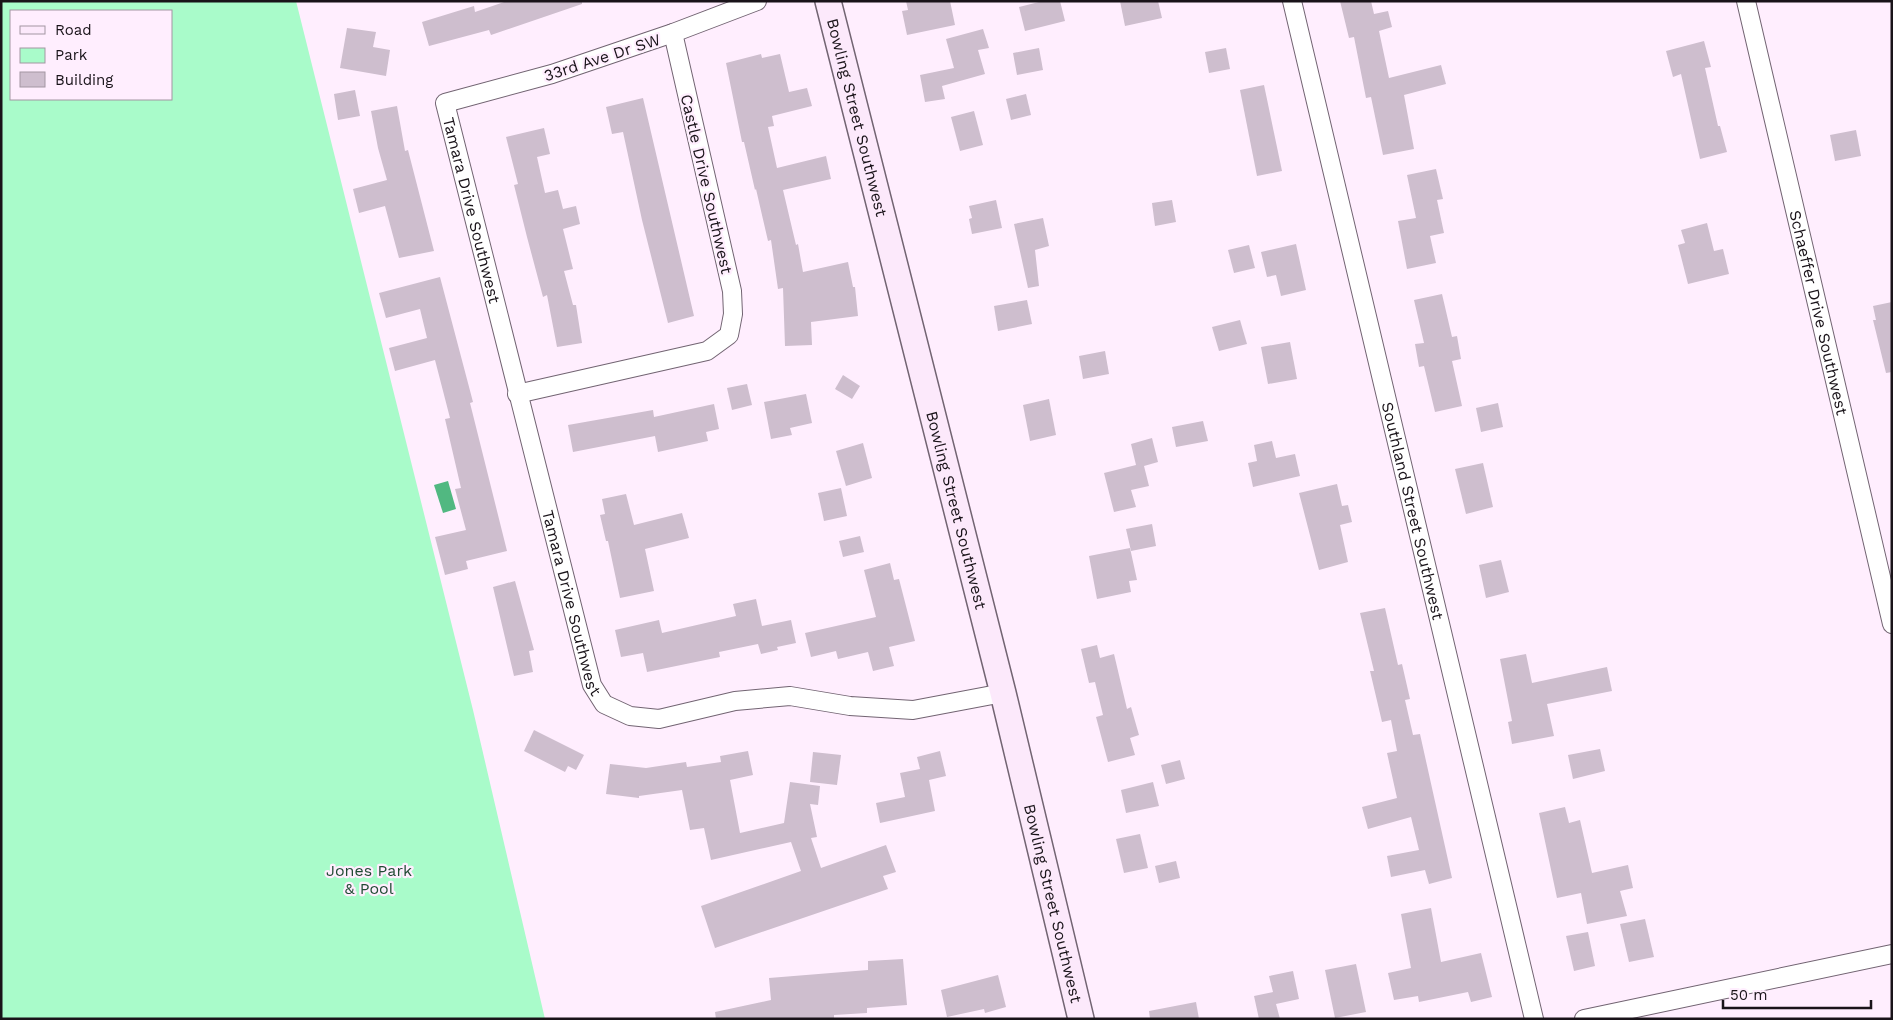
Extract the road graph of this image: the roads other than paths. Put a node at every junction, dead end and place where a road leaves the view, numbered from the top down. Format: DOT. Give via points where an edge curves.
graph roads {
  1 [pos="757,1"];
  2 [pos="828,1"];
  3 [pos="1292,1"];
  4 [pos="1746,1"];
  5 [pos="673,33"];
  6 [pos="445,103"];
  7 [pos="517,394"];
  8 [pos="1892,624"];
  9 [pos="1003,693"];
  10 [pos="1892,954"];
  11 [pos="1081,1019"];
  12 [pos="1534,1019"];
  13 [pos="1584,1019"];
  1 -- 5 [label="street, 33rd Ave Dr SW"];
  2 -- 9 [label="main road, Bowling Street Southwest"];
  3 -- 12 [label="street, Southland Street Southwest"];
  4 -- 8 [label="street, Schaeffer Drive Southwest"];
  5 -- 6 [label="street, 33rd Ave Dr SW" via="552,74"];
  5 -- 7 [label="street, Castle Drive Southwest" via="732,291 733,314 729,335 707,351"];
  6 -- 7 [label="street, Tamara Drive Southwest"];
  7 -- 9 [label="street, Tamara Drive Southwest" via="592,685 604,704 630,716 660,719 734,701 790,696 850,706 913,710"];
  9 -- 11 [label="main road, Bowling Street Southwest"];
  10 -- 13 [label="street"];
}
